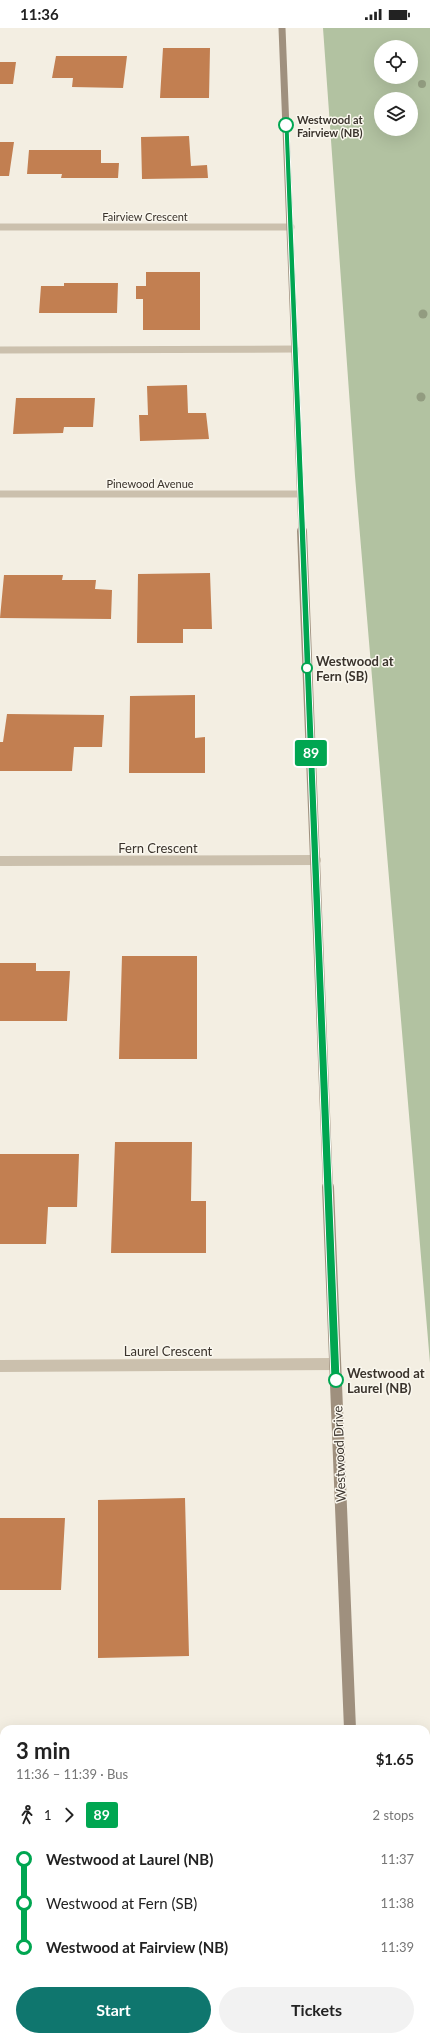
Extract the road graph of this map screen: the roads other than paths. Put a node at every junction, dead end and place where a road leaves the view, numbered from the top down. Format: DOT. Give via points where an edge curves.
graph roads {
  1 [pos="282,28"];
  2 [pos="0,227"];
  3 [pos="291,227"];
  4 [pos="296,349"];
  5 [pos="0,350"];
  6 [pos="0,494"];
  7 [pos="300,494"];
  8 [pos="316,860"];
  9 [pos="0,861"];
  10 [pos="335,1364"];
  11 [pos="0,1366"];
  12 [pos="350,1725"];
  1 -- 3 [label="street, Westwood Drive"];
  2 -- 3 [label="street, Fairview Crescent"];
  3 -- 4 [label="street, Westwood Drive"];
  4 -- 5 [label="street"];
  4 -- 7 [label="street, Westwood Drive"];
  6 -- 7 [label="street, Pinewood Avenue"];
  7 -- 8 [label="street, Westwood Drive"];
  8 -- 9 [label="street, Fern Crescent"];
  8 -- 10 [label="street, Westwood Drive"];
  10 -- 11 [label="street, Laurel Crescent"];
  10 -- 12 [label="street, Westwood Drive"];
}
